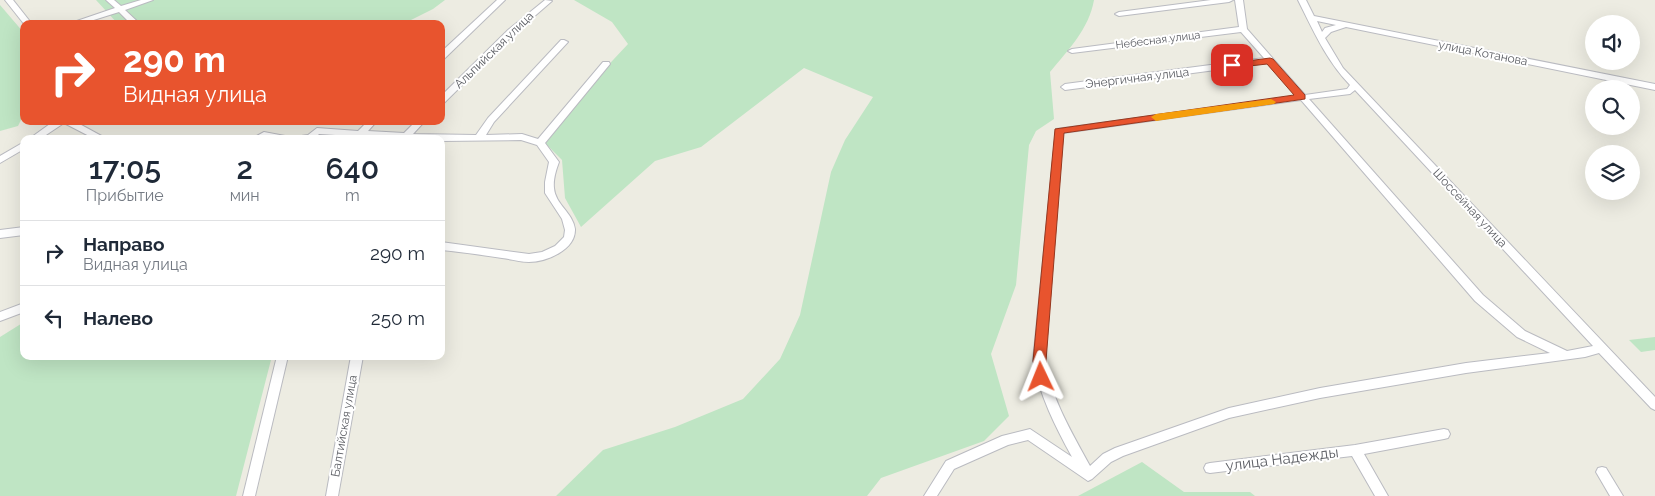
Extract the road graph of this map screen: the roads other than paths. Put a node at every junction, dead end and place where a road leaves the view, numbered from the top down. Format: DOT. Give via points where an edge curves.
graph roads {
  1 [pos="20,0"];
  2 [pos="110,0"];
  3 [pos="149,0"];
  4 [pos="501,0"];
  5 [pos="1229,0"];
  6 [pos="1239,0"];
  7 [pos="548,1"];
  8 [pos="1303,1"];
  9 [pos="11,2"];
  10 [pos="120,9"];
  11 [pos="1119,14"];
  12 [pos="1311,18"];
  13 [pos="25,20"];
  14 [pos="85,20"];
  15 [pos="132,20"];
  16 [pos="1346,25"];
  17 [pos="1243,29"];
  18 [pos="1320,38"];
  19 [pos="564,42"];
  20 [pos="1072,50"];
  21 [pos="445,53"];
  22 [pos="1270,60"];
  23 [pos="606,64"];
  24 [pos="1354,85"];
  25 [pos="1065,87"];
  26 [pos="1655,87"];
  27 [pos="1301,97"];
  28 [pos="445,98"];
  29 [pos="55,125"];
  30 [pos="74,125"];
  31 [pos="369,125"];
  32 [pos="417,125"];
  33 [pos="360,134"];
  34 [pos="39,135"];
  35 [pos="95,135"];
  36 [pos="314,135"];
  37 [pos="383,135"];
  38 [pos="407,135"];
  39 [pos="480,136"];
  40 [pos="445,138"];
  41 [pos="540,143"];
  42 [pos="20,148"];
  43 [pos="0,160"];
  44 [pos="20,232"];
  45 [pos="0,234"];
  46 [pos="445,247"];
  47 [pos="20,309"];
  48 [pos="0,317"];
  49 [pos="1601,348"];
  50 [pos="1565,355"];
  51 [pos="282,360"];
  52 [pos="356,360"];
  53 [pos="1655,405"];
  54 [pos="1444,434"];
  55 [pos="1355,450"];
  56 [pos="1210,468"];
  57 [pos="1602,472"];
  58 [pos="1088,475"];
  59 [pos="249,496"];
  60 [pos="332,496"];
  61 [pos="930,496"];
  62 [pos="1382,496"];
  63 [pos="1617,496"];
  1 -- 9 [label="street"];
  2 -- 10 [label="street"];
  3 -- 10 [label="street"];
  4 -- 21 [label="street"];
  5 -- 11 [label="street"];
  6 -- 17 [label="street"];
  7 -- 28 [label="street, Альпийская улица" via="511,32"];
  8 -- 12 [label="street, Шоссейная улица"];
  8 -- 16 [label="street" via="1321,16"];
  9 -- 13 [label="street"];
  10 -- 14 [label="street"];
  10 -- 15 [label="street"];
  12 -- 16 [label="street, улица Котанова"];
  12 -- 18 [label="street, Шоссейная улица"];
  16 -- 18 [label="street" via="1328,30"];
  16 -- 26 [label="street, улица Котанова"];
  17 -- 20 [label="street, Небесная улица"];
  17 -- 22 [label="street"];
  18 -- 24 [label="street, Шоссейная улица"];
  19 -- 39 [label="street"];
  22 -- 25 [label="street, Энергичная улица"];
  22 -- 27 [label="street"];
  23 -- 41 [label="street"];
  24 -- 27 [label="street" via="1350,92"];
  24 -- 49 [label="street, Шоссейная улица"];
  27 -- 50 [label="street" via="1479,298 1521,334"];
  27 -- 58 [label="street" via="1059,131 1039,361 1050,402"];
  29 -- 34 [label="street"];
  30 -- 35 [label="street"];
  31 -- 33 [label="street"];
  32 -- 38 [label="street"];
  33 -- 36 [label="street" via="317,132"];
  33 -- 37 [label="street"];
  39 -- 40 [label="street"];
  39 -- 41 [label="street" via="522,137"];
  41 -- 46 [label="street" via="554,162 550,193 568,223 567,240 560,248 541,258 529,258"];
  42 -- 43 [label="street"];
  44 -- 45 [label="street"];
  47 -- 48 [label="street"];
  49 -- 50 [label="street"];
  49 -- 53 [label="street, Шоссейная улица"];
  50 -- 58 [label="street" via="1320,393 1229,413 1119,452"];
  51 -- 59 [label="street"];
  52 -- 60 [label="street, Балтийская улица"];
  54 -- 55 [label="street, улица Надежды"];
  55 -- 56 [label="street, улица Надежды"];
  55 -- 62 [label="street, улица Надежды"];
  57 -- 63 [label="street"];
  58 -- 61 [label="street" via="1030,434 1006,440 950,465"];
}
